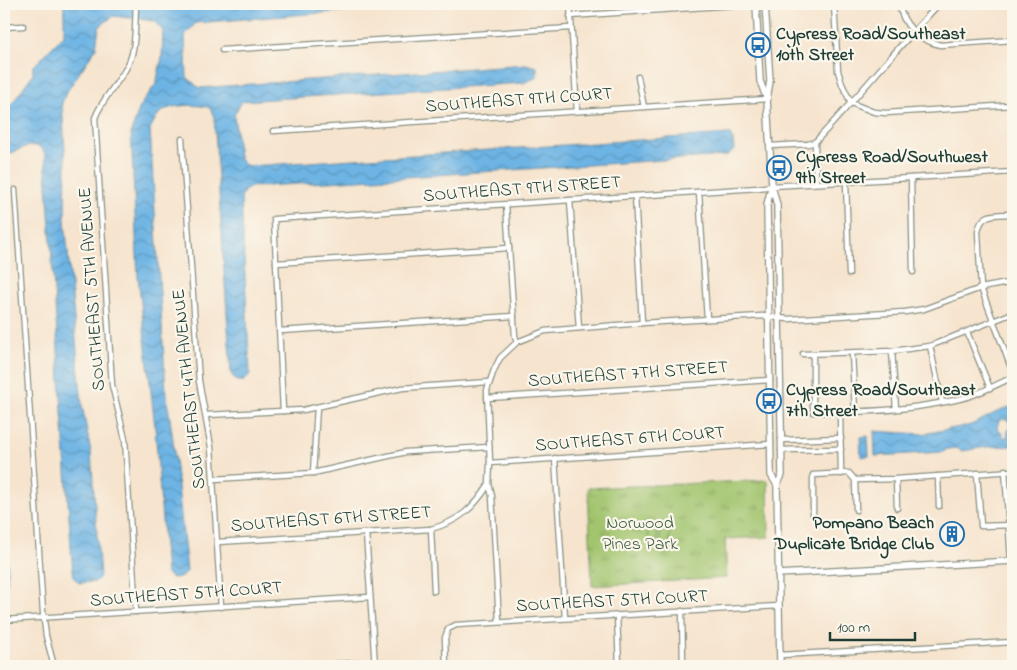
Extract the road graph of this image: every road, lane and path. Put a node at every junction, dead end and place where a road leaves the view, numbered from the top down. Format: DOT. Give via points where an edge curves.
graph roads {
  1 [pos="136,4"];
  2 [pos="570,4"];
  3 [pos="750,4"];
  4 [pos="756,4"];
  5 [pos="765,4"];
  6 [pos="834,4"];
  7 [pos="898,4"];
  8 [pos="939,4"];
  9 [pos="570,16"];
  10 [pos="23,26"];
  11 [pos="4,27"];
  12 [pos="571,28"];
  13 [pos="912,32"];
  14 [pos="1013,40"];
  15 [pos="222,50"];
  16 [pos="638,77"];
  17 [pos="767,99"];
  18 [pos="851,104"];
  19 [pos="1013,105"];
  20 [pos="644,107"];
  21 [pos="577,111"];
  22 [pos="273,131"];
  23 [pos="182,139"];
  24 [pos="815,142"];
  25 [pos="770,146"];
  26 [pos="1013,172"];
  27 [pos="911,178"];
  28 [pos="846,182"];
  29 [pos="816,183"];
  30 [pos="772,186"];
  31 [pos="15,190"];
  32 [pos="699,192"];
  33 [pos="635,196"];
  34 [pos="570,200"];
  35 [pos="506,205"];
  36 [pos="1013,214"];
  37 [pos="509,248"];
  38 [pos="276,263"];
  39 [pos="913,272"];
  40 [pos="849,274"];
  41 [pos="1013,282"];
  42 [pos="981,288"];
  43 [pos="1013,313"];
  44 [pos="514,316"];
  45 [pos="769,317"];
  46 [pos="779,318"];
  47 [pos="707,319"];
  48 [pos="993,321"];
  49 [pos="642,323"];
  50 [pos="579,328"];
  51 [pos="280,331"];
  52 [pos="967,332"];
  53 [pos="517,342"];
  54 [pos="930,346"];
  55 [pos="892,351"];
  56 [pos="852,353"];
  57 [pos="803,354"];
  58 [pos="813,354"];
  59 [pos="1013,373"];
  60 [pos="1013,377"];
  61 [pos="770,380"];
  62 [pos="489,382"];
  63 [pos="990,388"];
  64 [pos="487,398"];
  65 [pos="942,402"];
  66 [pos="317,407"];
  67 [pos="896,409"];
  68 [pos="283,411"];
  69 [pos="855,411"];
  70 [pos="840,412"];
  71 [pos="207,416"];
  72 [pos="841,438"];
  73 [pos="781,440"];
  74 [pos="771,444"];
  75 [pos="490,447"];
  76 [pos="841,449"];
  77 [pos="781,450"];
  78 [pos="555,458"];
  79 [pos="490,463"];
  80 [pos="1005,470"];
  81 [pos="1013,470"];
  82 [pos="313,473"];
  83 [pos="977,473"];
  84 [pos="842,474"];
  85 [pos="938,476"];
  86 [pos="214,479"];
  87 [pos="896,479"];
  88 [pos="855,480"];
  89 [pos="489,484"];
  90 [pos="777,485"];
  91 [pos="939,506"];
  92 [pos="897,508"];
  93 [pos="856,510"];
  94 [pos="813,514"];
  95 [pos="1011,525"];
  96 [pos="431,529"];
  97 [pos="366,533"];
  98 [pos="218,542"];
  99 [pos="1012,561"];
  100 [pos="778,574"];
  101 [pos="434,591"];
  102 [pos="370,597"];
  103 [pos="221,606"];
  104 [pos="779,606"];
  105 [pos="682,611"];
  106 [pos="136,612"];
  107 [pos="617,615"];
  108 [pos="44,618"];
  109 [pos="565,618"];
  110 [pos="4,620"];
  111 [pos="499,622"];
  112 [pos="1013,642"];
  113 [pos="780,655"];
  114 [pos="374,664"];
  115 [pos="54,666"];
  116 [pos="302,666"];
  117 [pos="446,666"];
  118 [pos="619,666"];
  119 [pos="683,666"];
  120 [pos="780,666"];
  1 -- 106 [label="street, SOUTHEAST 5TH AVENUE" via="132,55 99,106 95,118 112,385 125,439"];
  2 -- 9 [label="street"];
  3 -- 9 [label="street"];
  4 -- 17 [label="street" via="760,81"];
  5 -- 17 [label="street" via="770,81"];
  6 -- 18 [label="street" via="838,71"];
  7 -- 13 [label="street"];
  8 -- 13 [label="street"];
  9 -- 12 [label="street"];
  10 -- 11 [label="street"];
  12 -- 15 [label="street"];
  12 -- 21 [label="street"];
  13 -- 14 [label="street" via="940,44"];
  13 -- 18 [label="street"];
  16 -- 20 [label="street"];
  17 -- 20 [label="street, SOUTHEAST 9TH COURT"];
  17 -- 25 [label="street"];
  18 -- 19 [label="street" via="886,113"];
  18 -- 24 [label="street"];
  20 -- 21 [label="street, SOUTHEAST 9TH COURT"];
  21 -- 22 [label="street, SOUTHEAST 9TH COURT"];
  23 -- 71 [label="street, SOUTHEAST 4TH AVENUE" via="199,373"];
  24 -- 25 [label="street"];
  24 -- 29 [label="street"];
  25 -- 30 [label="street"];
  26 -- 27 [label="street, SOUTHEAST 9TH STREET"];
  27 -- 28 [label="street, SOUTHEAST 9TH STREET"];
  27 -- 39 [label="street"];
  28 -- 29 [label="street, SOUTHEAST 9TH STREET"];
  28 -- 40 [label="street"];
  29 -- 30 [label="street, SOUTHEAST 9TH STREET"];
  30 -- 32 [label="street, SOUTHEAST 9TH STREET"];
  30 -- 45 [label="street" via="768,205"];
  30 -- 46 [label="street" via="777,205"];
  31 -- 108 [label="street"];
  32 -- 33 [label="street, SOUTHEAST 9TH STREET"];
  32 -- 47 [label="street"];
  33 -- 34 [label="street, SOUTHEAST 9TH STREET"];
  33 -- 49 [label="street"];
  34 -- 35 [label="street, SOUTHEAST 9TH STREET"];
  34 -- 50 [label="street"];
  35 -- 37 [label="street"];
  35 -- 38 [label="street, SOUTHEAST 9TH STREET" via="274,219"];
  36 -- 42 [label="street" via="988,216 979,225"];
  37 -- 38 [label="street"];
  37 -- 44 [label="street"];
  38 -- 51 [label="street"];
  41 -- 42 [label="street"];
  42 -- 46 [label="street" via="924,309"];
  42 -- 48 [label="street"];
  43 -- 48 [label="street"];
  44 -- 51 [label="street"];
  44 -- 53 [label="street"];
  45 -- 46 [label="street"];
  45 -- 47 [label="street"];
  45 -- 61 [label="street"];
  46 -- 73 [label="street"];
  47 -- 49 [label="street"];
  48 -- 52 [label="street"];
  48 -- 59 [label="street"];
  49 -- 50 [label="street"];
  50 -- 53 [label="street" via="545,331"];
  51 -- 68 [label="street"];
  52 -- 54 [label="street"];
  52 -- 63 [label="street"];
  53 -- 62 [label="street" via="500,358"];
  54 -- 55 [label="street"];
  54 -- 65 [label="street"];
  55 -- 56 [label="street"];
  55 -- 67 [label="street"];
  56 -- 58 [label="street"];
  56 -- 69 [label="street"];
  57 -- 58 [label="street"];
  58 -- 70 [label="street" via="813,412"];
  60 -- 63 [label="street"];
  61 -- 64 [label="street, SOUTHEAST 7TH STREET"];
  61 -- 74 [label="street"];
  62 -- 64 [label="street"];
  62 -- 66 [label="street" via="402,388"];
  63 -- 65 [label="street"];
  64 -- 75 [label="street"];
  65 -- 67 [label="street"];
  66 -- 68 [label="street"];
  66 -- 82 [label="street"];
  67 -- 69 [label="street"];
  68 -- 71 [label="street"];
  69 -- 70 [label="street"];
  70 -- 72 [label="street"];
  71 -- 86 [label="street, SOUTHEAST 4TH AVENUE"];
  72 -- 73 [label="street"];
  72 -- 76 [label="street"];
  73 -- 77 [label="street"];
  74 -- 78 [label="street, SOUTHEAST 6TH COURT"];
  74 -- 90 [label="street" via="772,475"];
  75 -- 79 [label="street"];
  75 -- 82 [label="street" via="406,452"];
  76 -- 77 [label="street"];
  76 -- 84 [label="street"];
  77 -- 90 [label="street" via="782,475"];
  78 -- 79 [label="street, SOUTHEAST 6TH COURT"];
  78 -- 109 [label="street"];
  79 -- 89 [label="street"];
  80 -- 81 [label="street"];
  80 -- 83 [label="street"];
  80 -- 95 [label="street"];
  82 -- 86 [label="street"];
  83 -- 85 [label="street"];
  83 -- 95 [label="street" via="981,526"];
  84 -- 88 [label="street" via="849,473"];
  84 -- 94 [label="street" via="813,475"];
  85 -- 87 [label="street"];
  85 -- 91 [label="street"];
  86 -- 98 [label="street, SOUTHEAST 4TH AVENUE"];
  87 -- 88 [label="street"];
  87 -- 92 [label="street"];
  88 -- 93 [label="street"];
  89 -- 96 [label="street, SOUTHEAST 6TH STREET" via="478,501 459,518"];
  89 -- 111 [label="street"];
  90 -- 100 [label="street"];
  95 -- 99 [label="street"];
  96 -- 97 [label="street, SOUTHEAST 6TH STREET"];
  96 -- 101 [label="street"];
  97 -- 98 [label="street, SOUTHEAST 6TH STREET"];
  97 -- 102 [label="street"];
  98 -- 103 [label="street, SOUTHEAST 4TH AVENUE"];
  99 -- 100 [label="street"];
  100 -- 104 [label="street"];
  102 -- 103 [label="street, SOUTHEAST 5TH COURT"];
  102 -- 114 [label="street"];
  103 -- 106 [label="street, SOUTHEAST 5TH COURT"];
  104 -- 105 [label="street, SOUTHEAST 5TH COURT"];
  104 -- 113 [label="street"];
  105 -- 107 [label="street, SOUTHEAST 5TH COURT"];
  105 -- 119 [label="street"];
  106 -- 108 [label="street, SOUTHEAST 5TH COURT"];
  107 -- 109 [label="street, SOUTHEAST 5TH COURT"];
  107 -- 118 [label="street"];
  108 -- 110 [label="street, SOUTHEAST 5TH COURT"];
  108 -- 115 [label="street"];
  109 -- 111 [label="street, SOUTHEAST 5TH COURT"];
  111 -- 117 [label="street, SOUTHEAST 5TH COURT" via="456,625 448,629 445,638"];
  112 -- 113 [label="street"];
  113 -- 120 [label="street"];
  114 -- 116 [label="street"];
}
